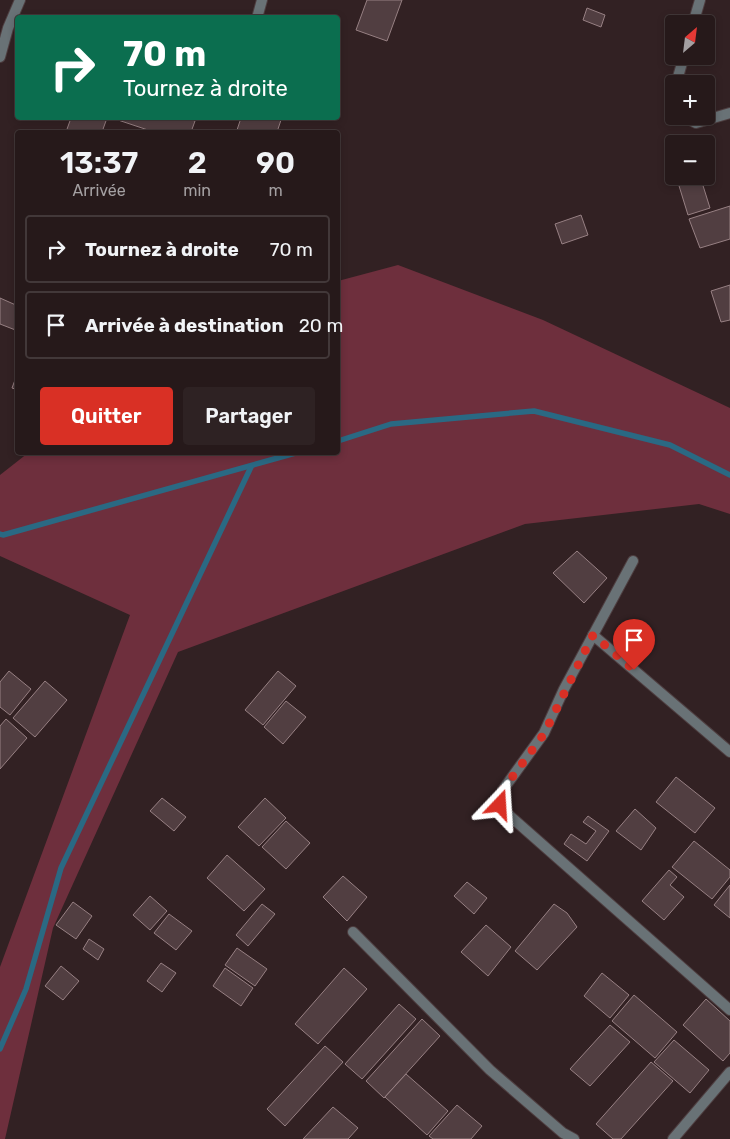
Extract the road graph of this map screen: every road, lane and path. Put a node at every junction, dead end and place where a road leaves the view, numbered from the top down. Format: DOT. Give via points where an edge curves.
graph roads {
  1 [pos="20,0"];
  2 [pos="262,0"];
  3 [pos="700,0"];
  4 [pos="258,15"];
  5 [pos="696,15"];
  6 [pos="0,57"];
  7 [pos="730,113"];
  8 [pos="715,117"];
  9 [pos="633,561"];
  10 [pos="593,635"];
  11 [pos="730,752"];
  12 [pos="353,932"];
  13 [pos="730,1010"];
  14 [pos="730,1072"];
  15 [pos="574,1139"];
  16 [pos="673,1139"];
  1 -- 6 [label="street"];
  2 -- 4 [label="street"];
  3 -- 5 [label="street"];
  7 -- 8 [label="street"];
  9 -- 10 [label="street"];
  10 -- 11 [label="street"];
  10 -- 13 [label="street" via="544,734 502,791 500,805"];
  12 -- 15 [label="street" via="490,1070"];
  14 -- 16 [label="street"];
}
